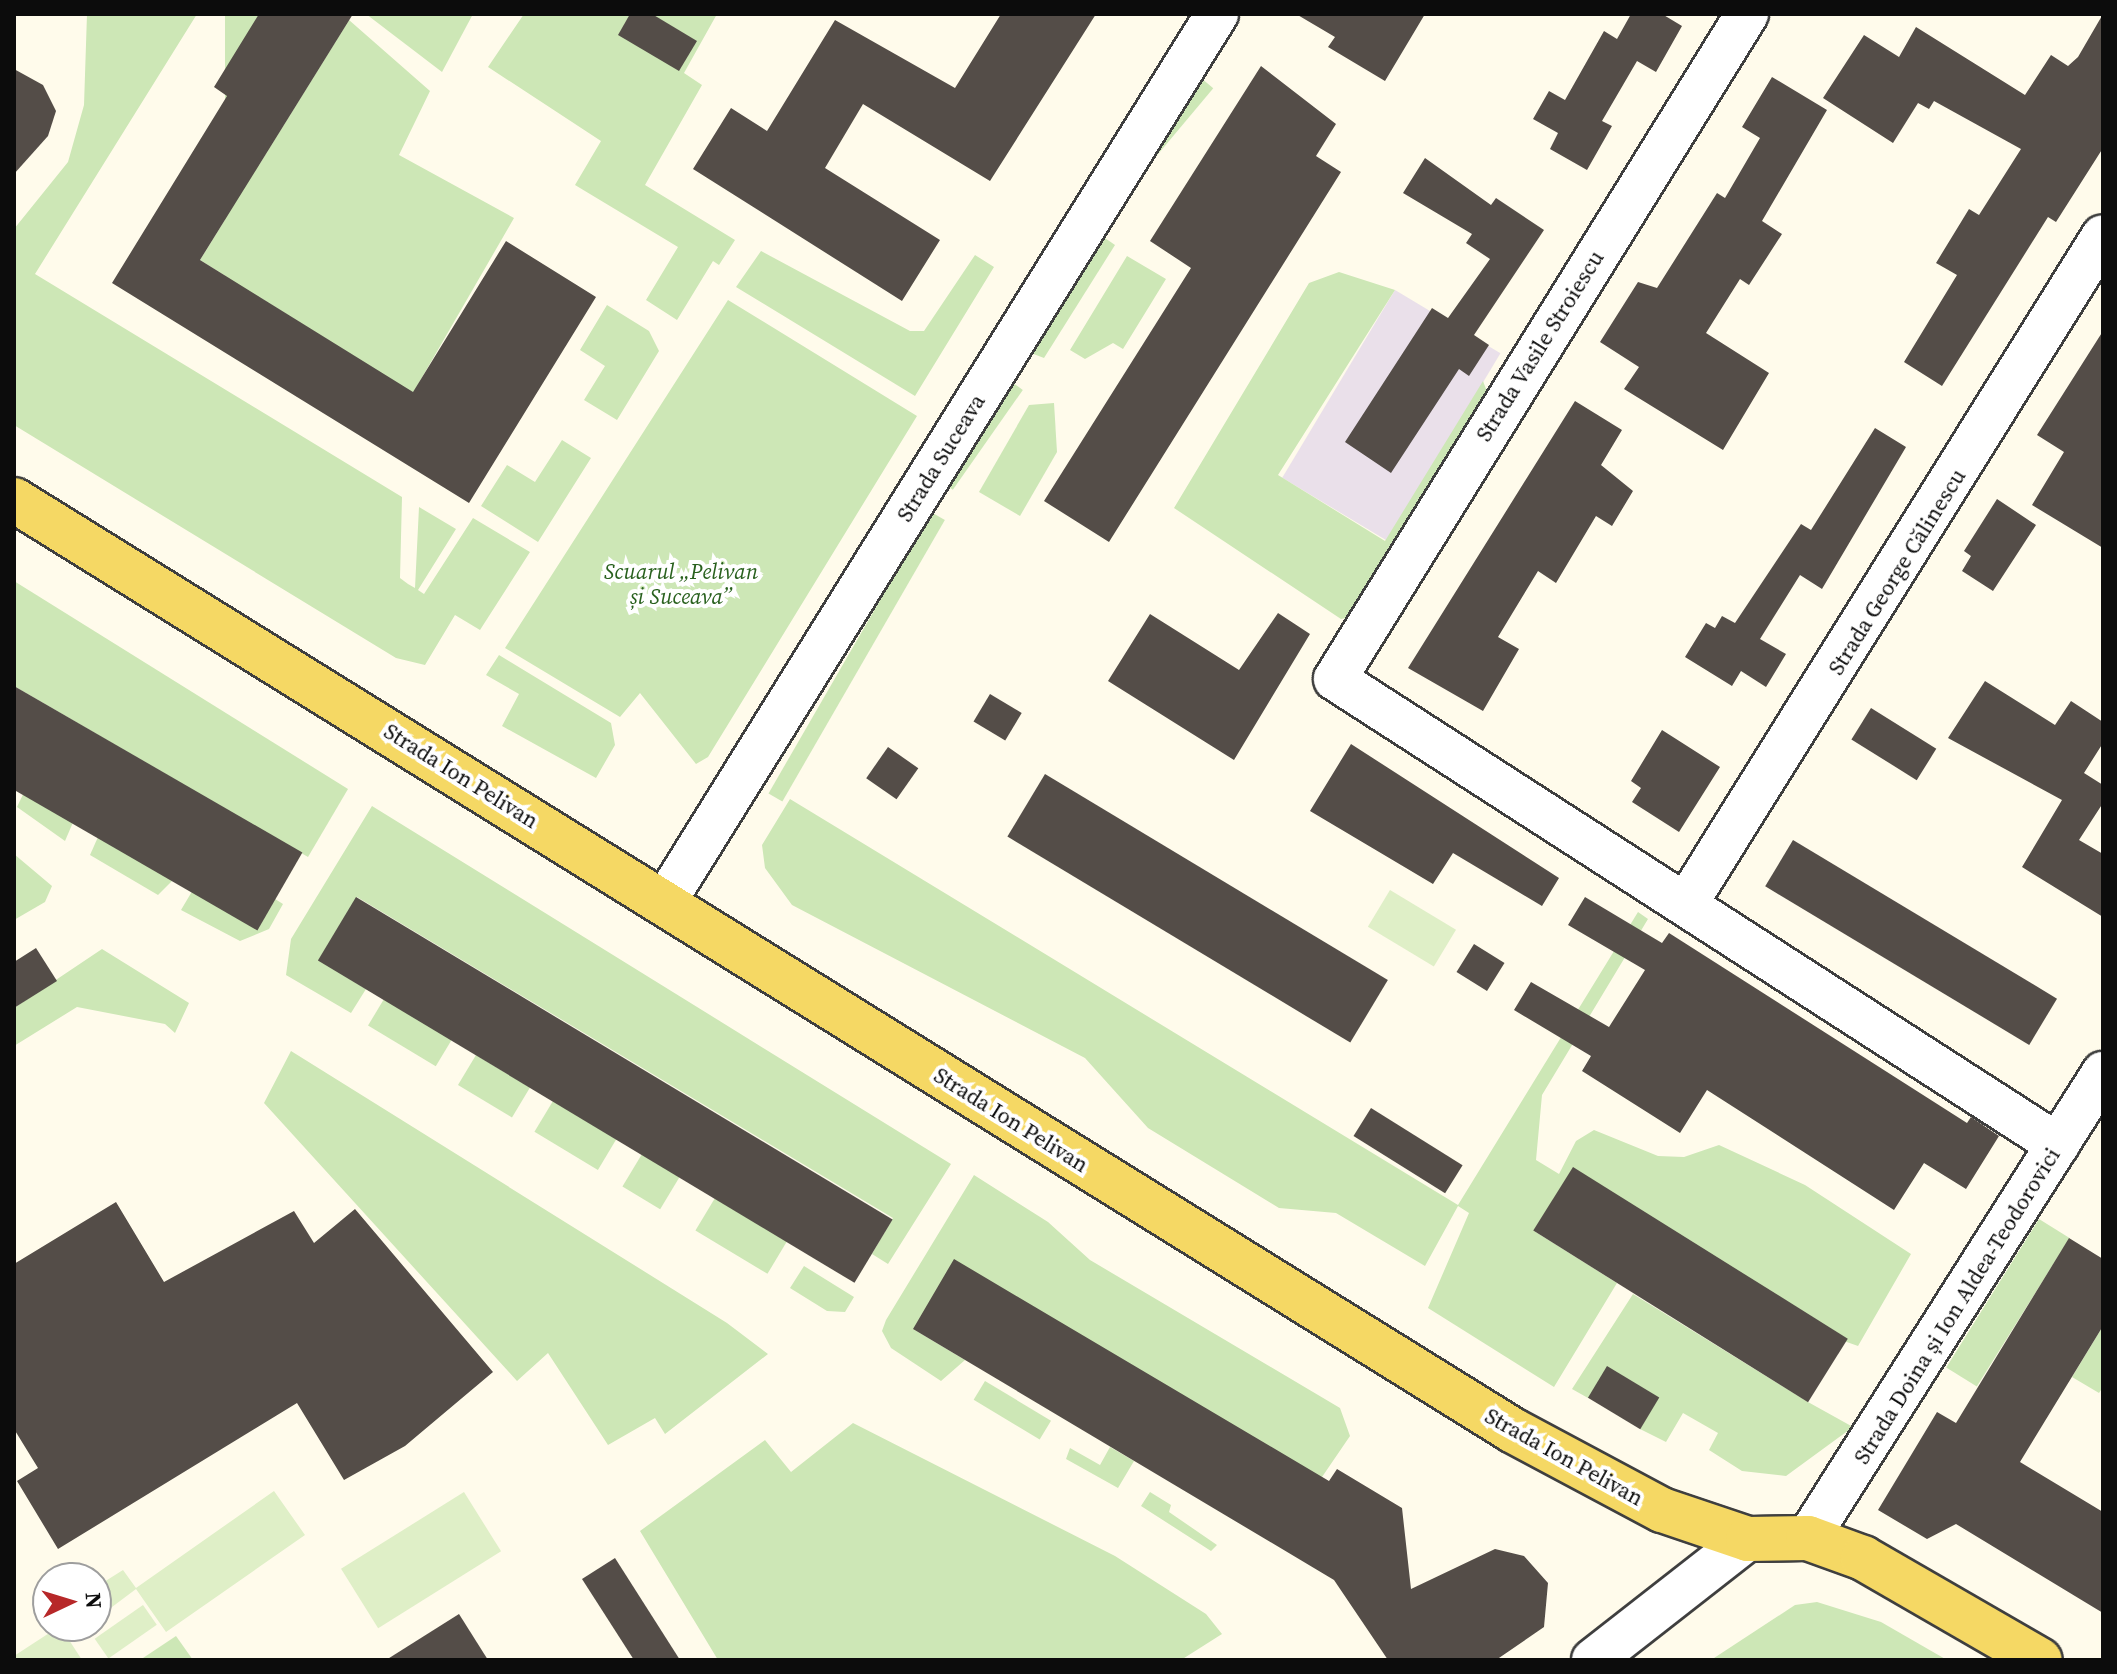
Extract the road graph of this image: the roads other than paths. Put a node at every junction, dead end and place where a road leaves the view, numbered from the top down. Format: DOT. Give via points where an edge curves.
graph roads {
  1 [pos="1217,14"];
  2 [pos="1747,14"];
  3 [pos="2103,236"];
  4 [pos="14,500"];
  5 [pos="664,903"];
  6 [pos="1686,904"];
  7 [pos="2103,1073"];
  8 [pos="2058,1145"];
  9 [pos="1808,1538"];
  10 [pos="1748,1539"];
  11 [pos="1593,1660"];
  12 [pos="2040,1660"];
  1 -- 5 [label="street, Strada Suceava"];
  2 -- 6 [label="street, Strada Vasile Stroiescu" via="1335,679"];
  3 -- 6 [label="street, Strada George Călinescu"];
  4 -- 5 [label="main road, Strada Ion Pelivan"];
  5 -- 10 [label="main road, Strada Ion Pelivan" via="1512,1430 1638,1500"];
  6 -- 8 [label="street"];
  7 -- 8 [label="street, Strada Doina și Ion Aldea-Teodorovici"];
  8 -- 9 [label="street, Strada Doina și Ion Aldea-Teodorovici"];
  9 -- 10 [label="main road, Strada Ion Pelivan"];
  9 -- 12 [label="main road, Strada Ion Pelivan" via="1863,1558"];
  10 -- 11 [label="street"];
}
